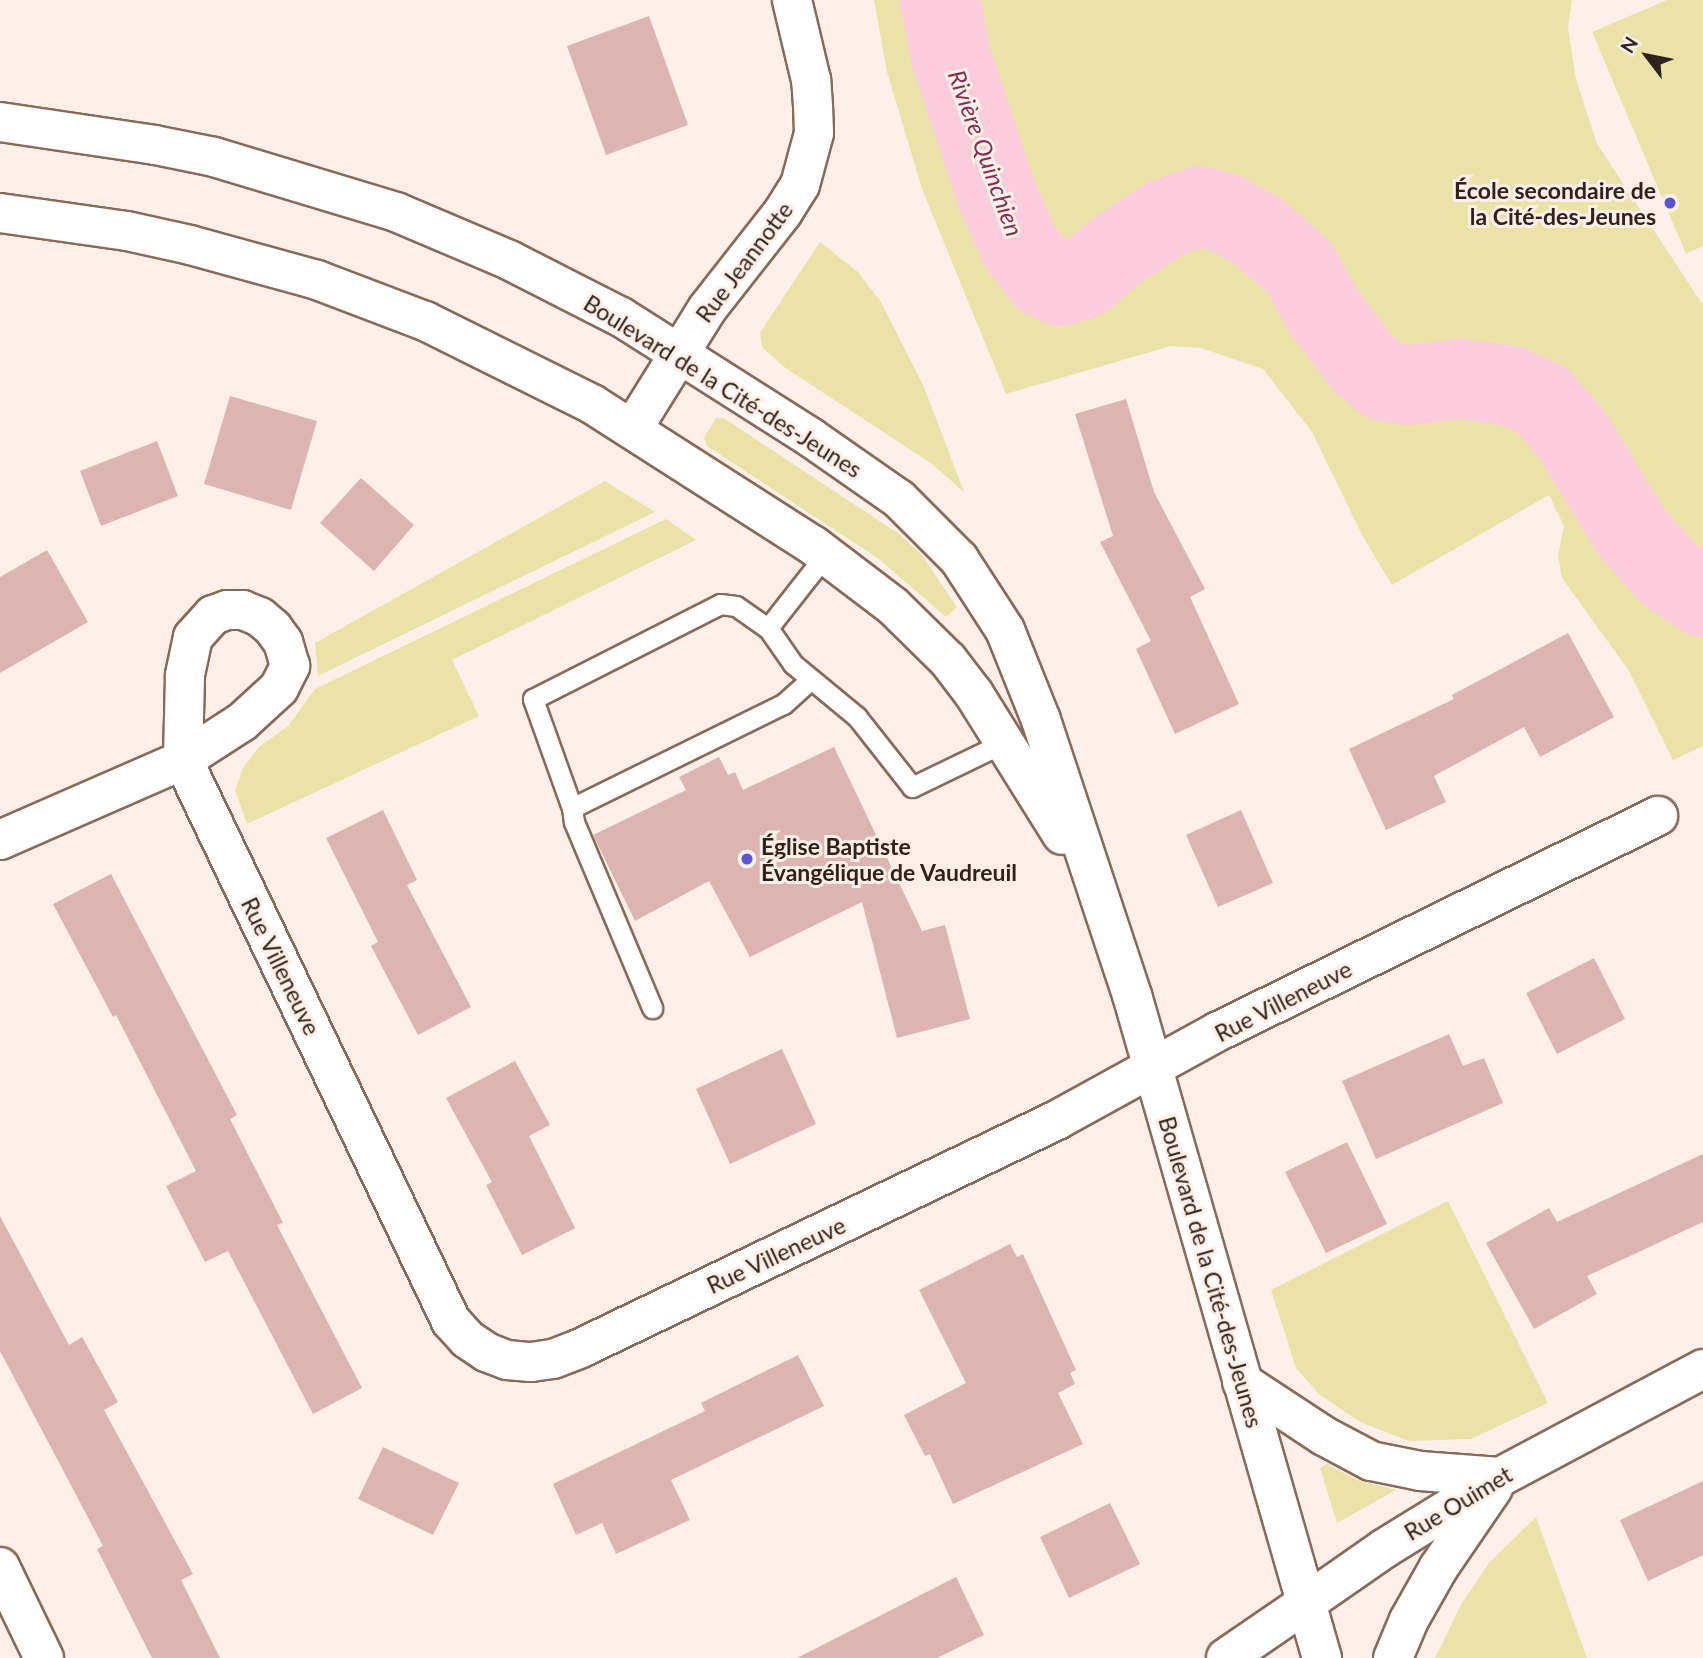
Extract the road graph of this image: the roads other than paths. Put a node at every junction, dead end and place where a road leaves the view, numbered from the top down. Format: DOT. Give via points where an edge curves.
graph roads {
  1 [pos="792,0"];
  2 [pos="0,122"];
  3 [pos="0,213"];
  4 [pos="679,353"];
  5 [pos="632,428"];
  6 [pos="826,554"];
  7 [pos="768,628"];
  8 [pos="810,680"];
  9 [pos="1007,741"];
  10 [pos="572,808"];
  11 [pos="1658,816"];
  12 [pos="0,840"];
  13 [pos="1094,888"];
  14 [pos="652,1008"];
  15 [pos="1153,1070"];
  16 [pos="1703,1370"];
  17 [pos="1242,1382"];
  18 [pos="1500,1477"];
  19 [pos="0,1567"];
  20 [pos="1306,1603"];
  21 [pos="44,1658"];
  22 [pos="1226,1658"];
  23 [pos="1322,1658"];
  24 [pos="1393,1658"];
  1 -- 4 [label="main road, Rue Jeannotte" via="811,80 814,132 809,158 783,212"];
  2 -- 4 [label="main road, Boulevard de la Cité-des-Jeunes" via="214,157 396,212 569,289"];
  3 -- 5 [label="main road, Boulevard de la Cité-des-Jeunes" via="152,237 317,280 425,321"];
  4 -- 5 [label="main road, Rue Jeannotte"];
  4 -- 13 [label="main road, Boulevard de la Cité-des-Jeunes" via="899,499 959,559 1005,630 1030,686"];
  5 -- 6 [label="main road, Boulevard de la Cité-des-Jeunes"];
  6 -- 7 [label="lane"];
  6 -- 9 [label="main road, Boulevard de la Cité-des-Jeunes" via="893,606 948,660"];
  7 -- 8 [label="lane"];
  7 -- 10 [label="lane" via="736,606 720,604 533,699"];
  8 -- 9 [label="lane" via="857,717 912,788"];
  8 -- 10 [label="lane" via="783,704"];
  9 -- 13 [label="main road, Boulevard de la Cité-des-Jeunes"];
  10 -- 14 [label="lane"];
  11 -- 15 [label="main road, Rue Villeneuve" via="1219,1031"];
  12 -- 15 [label="main road, Rue Villeneuve" via="183,760 451,1321 467,1339 508,1360 553,1359 581,1348"];
  13 -- 15 [label="main road, Boulevard de la Cité-des-Jeunes"];
  15 -- 17 [label="main road, Boulevard de la Cité-des-Jeunes"];
  16 -- 18 [label="main road, Rue Ouimet"];
  17 -- 18 [label="main road" via="1371,1461 1420,1471"];
  17 -- 20 [label="main road, Boulevard de la Cité-des-Jeunes"];
  18 -- 20 [label="main road, Rue Ouimet"];
  18 -- 24 [label="main road" via="1439,1567"];
  19 -- 21 [label="main road"];
  20 -- 22 [label="main road, Rue Ouimet"];
  20 -- 23 [label="main road, Boulevard de la Cité-des-Jeunes"];
}
